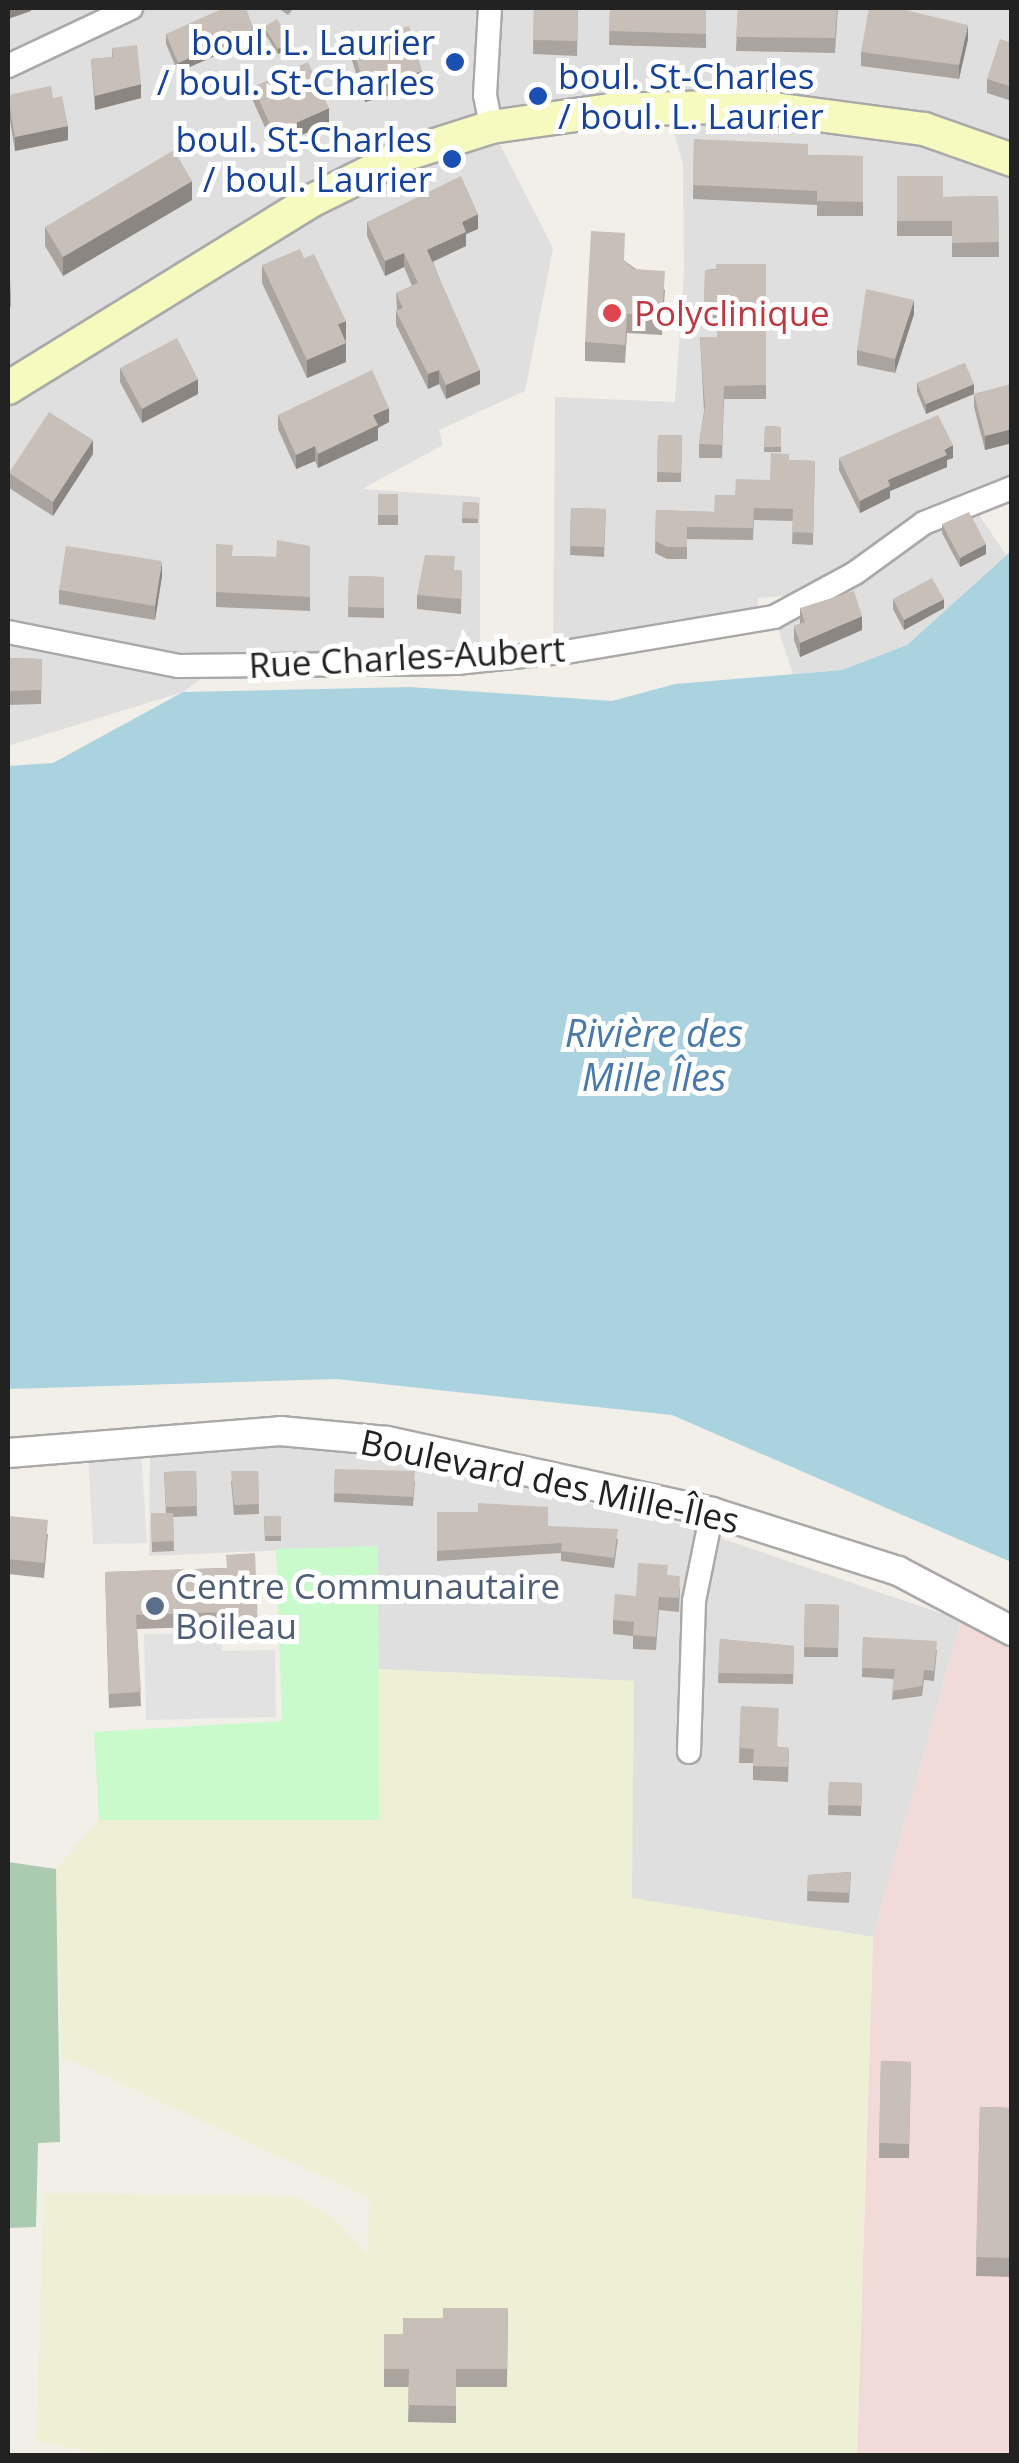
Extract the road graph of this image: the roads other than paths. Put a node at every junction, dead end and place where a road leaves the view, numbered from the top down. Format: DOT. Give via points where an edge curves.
graph roads {
  1 [pos="130,8"];
  2 [pos="490,8"];
  3 [pos="8,66"];
  4 [pos="491,127"];
  5 [pos="1012,160"];
  6 [pos="8,388"];
  7 [pos="1012,488"];
  8 [pos="8,632"];
  9 [pos="8,1453"];
  10 [pos="712,1512"];
  11 [pos="1012,1631"];
  12 [pos="688,1752"];
  1 -- 3 [label="street"];
  2 -- 4 [label="street" via="485,95"];
  4 -- 5 [label="main road" via="610,110 751,106 924,129"];
  4 -- 6 [label="main road" via="404,154 310,200"];
  7 -- 8 [label="street, Rue Charles-Aubert" via="924,523 855,572 774,616 571,651 457,662 178,666"];
  9 -- 10 [label="street, Boulevard des Mille-Îles" via="280,1431 387,1440"];
  10 -- 11 [label="street, Boulevard des Mille-Îles" via="898,1572"];
  10 -- 12 [label="street" via="694,1600"];
}
